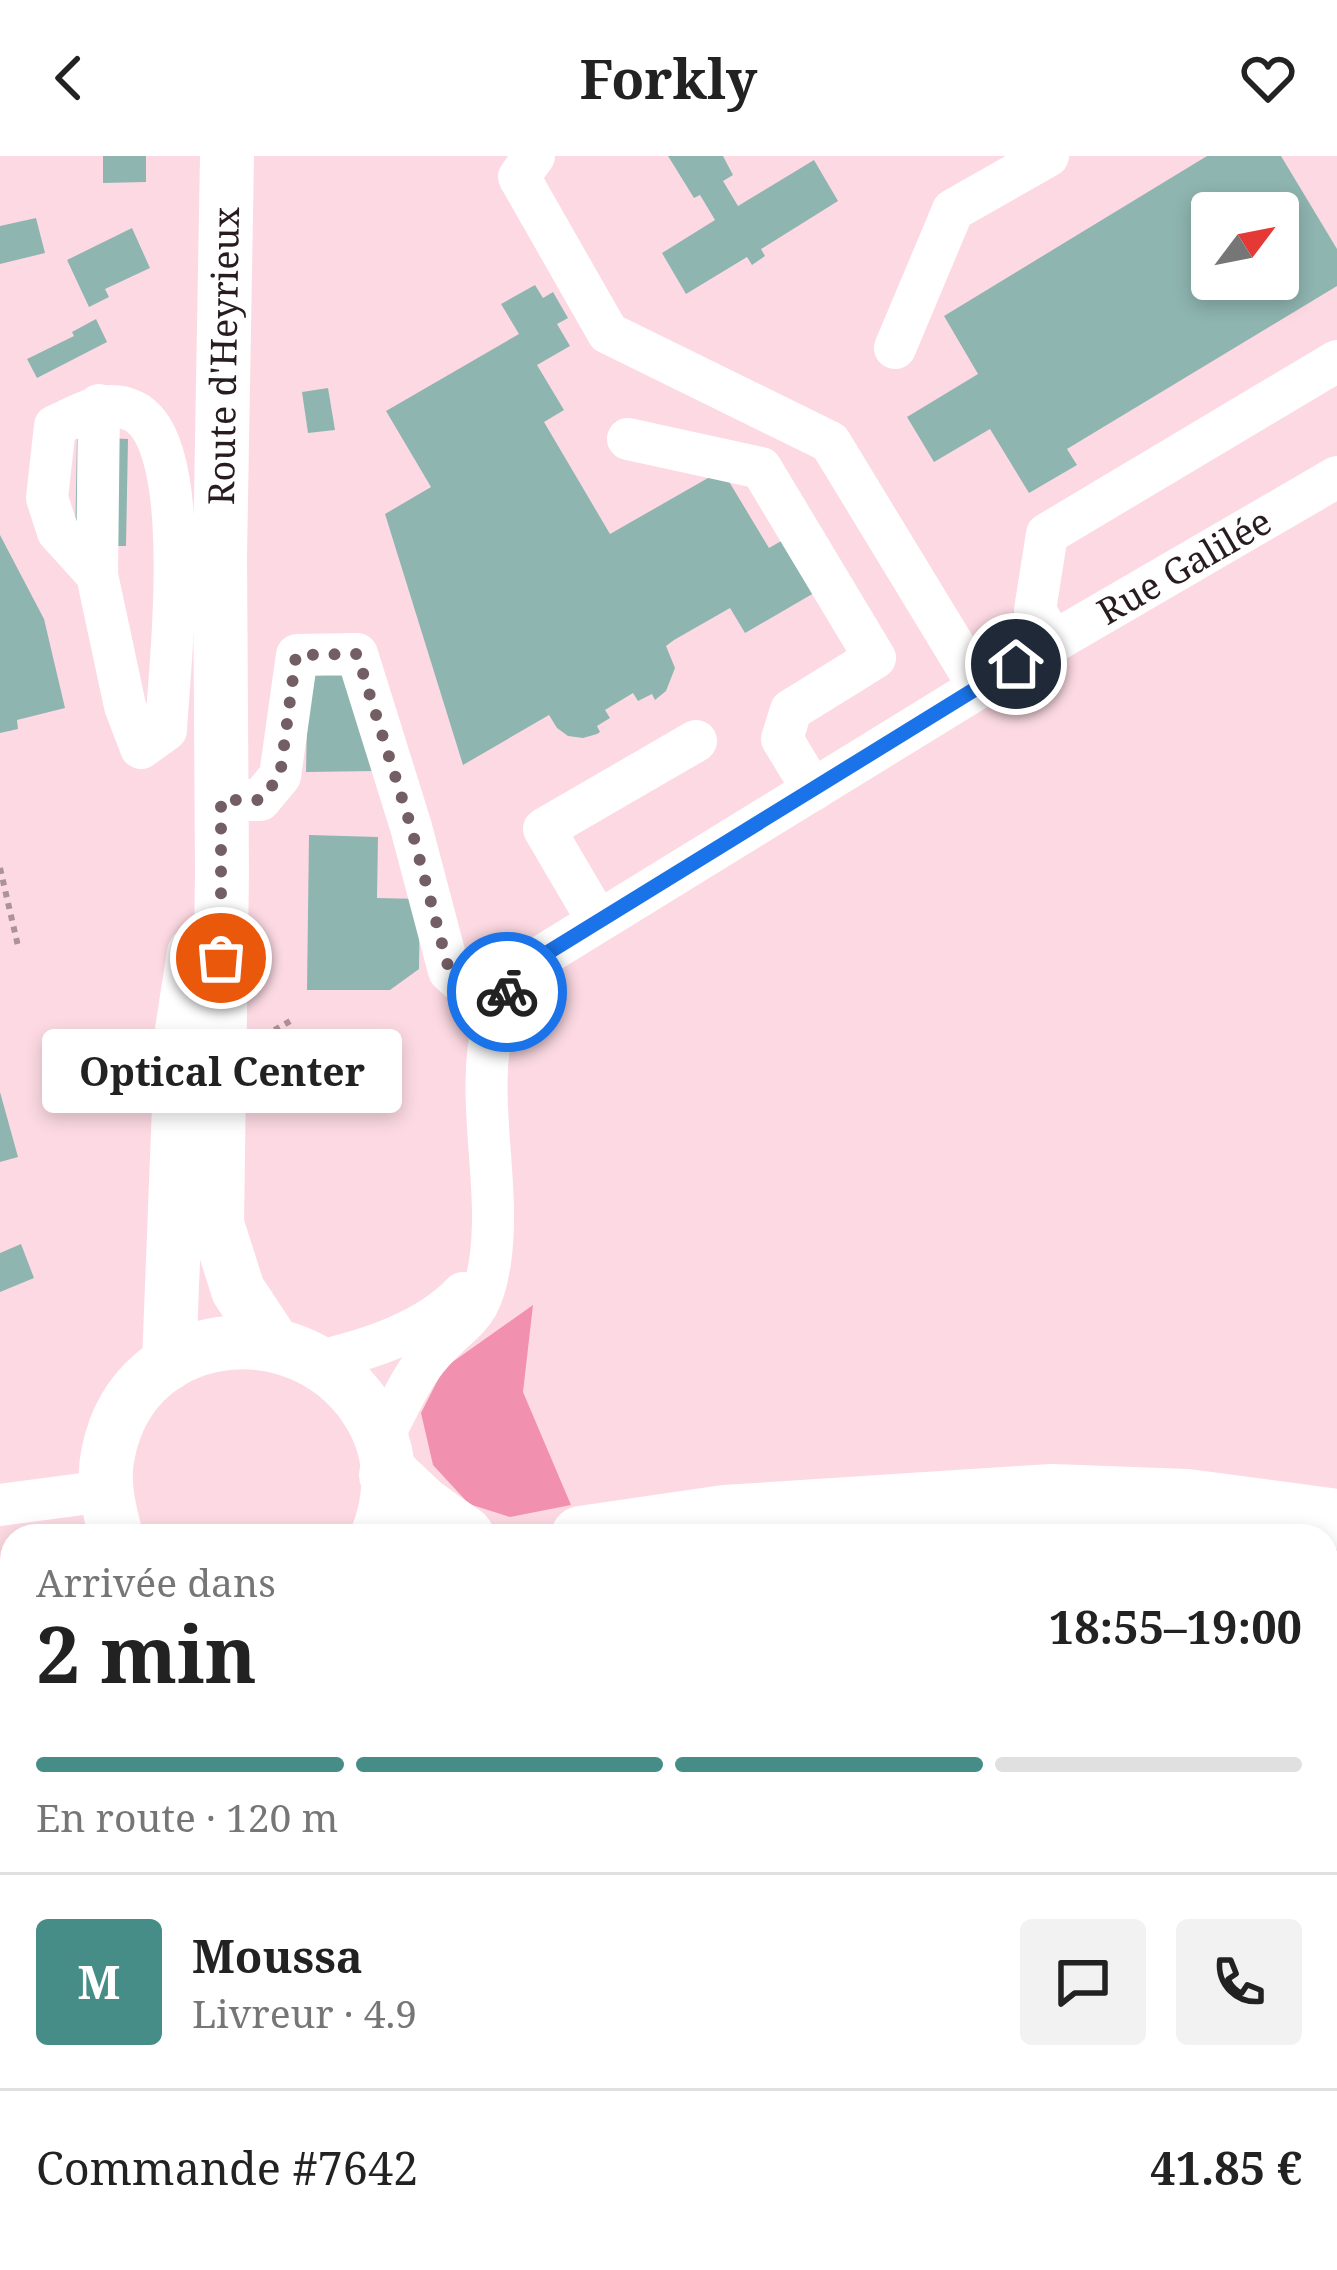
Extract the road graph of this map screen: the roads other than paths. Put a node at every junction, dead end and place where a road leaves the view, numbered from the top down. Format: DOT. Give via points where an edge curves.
graph roads {
  1 [pos="227,156"];
  2 [pos="534,156"];
  3 [pos="1048,156"];
  4 [pos="896,348"];
  5 [pos="1337,361"];
  6 [pos="628,439"];
  7 [pos="1337,477"];
  8 [pos="204,563"];
  9 [pos="1053,642"];
  10 [pos="979,687"];
  11 [pos="695,741"];
  12 [pos="813,790"];
  13 [pos="221,800"];
  14 [pos="598,921"];
  15 [pos="495,1012"];
  16 [pos="489,1267"];
  17 [pos="296,1352"];
  18 [pos="170,1363"];
  19 [pos="386,1457"];
  20 [pos="0,1505"];
  21 [pos="110,1513"];
  22 [pos="1337,1519"];
  23 [pos="382,1524"];
  24 [pos="447,1524"];
  25 [pos="663,1524"];
  26 [pos="940,1524"];
  1 -- 8 [label="main road, Route d'Heyrieux"];
  2 -- 10 [label="street" via="519,177 608,333 830,442"];
  3 -- 4 [label="street" via="953,210"];
  5 -- 9 [label="street" via="1047,534 1035,610"];
  6 -- 12 [label="street" via="761,468 875,658 791,710 782,739"];
  7 -- 9 [label="street, Rue Galilée"];
  8 -- 8 [label="street" via="159,439 134,411 99,405 55,426 46,498 58,532 97,574 141,748 166,730"];
  8 -- 13 [label="main road, Route d'Heyrieux"];
  8 -- 18 [label="main road, Route d'Heyrieux" via="196,940 182,1030"];
  9 -- 10 [label="street, Rue Galilée"];
  10 -- 12 [label="street, Rue Galilée"];
  11 -- 14 [label="street" via="544,829"];
  12 -- 14 [label="street, Rue Galilée"];
  13 -- 15 [label="street" via="260,800 280,776 296,655 357,654 449,970"];
  13 -- 17 [label="main road, Route d'Heyrieux" via="217,1224 238,1290"];
  14 -- 15 [label="street, Rue Galilée" via="539,958"];
  15 -- 16 [label="street" via="486,1098"];
  16 -- 17 [label="street" via="450,1307 410,1330 361,1351"];
  16 -- 19 [label="street" via="468,1323 433,1352"];
  17 -- 18 [label="main road" via="237,1341"];
  17 -- 19 [label="main road, Route d'Heyrieux" via="347,1382 368,1408"];
  18 -- 21 [label="main road" via="120,1418 108,1454"];
  19 -- 23 [label="main road"];
  19 -- 24 [label="highway" via="423,1507"];
  20 -- 21 [label="street"];
  22 -- 26 [label="highway" via="1052,1493"];
  25 -- 26 [label="highway" via="724,1515"];
}
